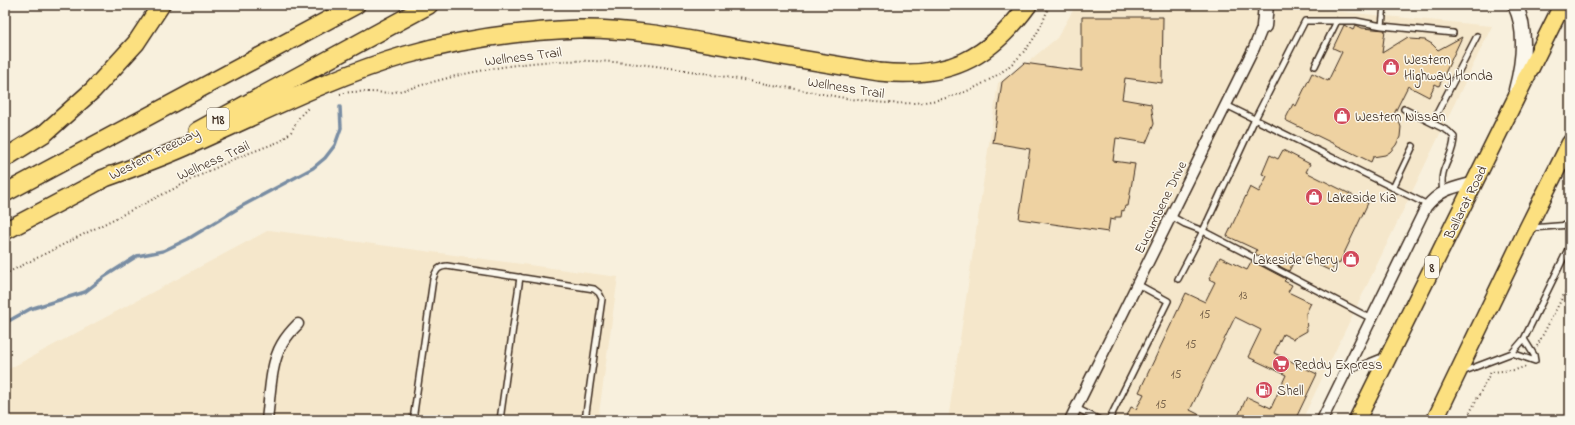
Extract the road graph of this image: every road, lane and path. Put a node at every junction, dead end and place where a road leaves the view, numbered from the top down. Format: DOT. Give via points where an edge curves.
graph roads {
  1 [pos="161,5"];
  2 [pos="356,5"];
  3 [pos="429,5"];
  4 [pos="1049,5"];
  5 [pos="1266,5"];
  6 [pos="1270,5"];
  7 [pos="1384,5"];
  8 [pos="1515,5"];
  9 [pos="1562,5"];
  10 [pos="1026,7"];
  11 [pos="1337,21"];
  12 [pos="1264,26"];
  13 [pos="1382,26"];
  14 [pos="1453,33"];
  15 [pos="1477,36"];
  16 [pos="1315,66"];
  17 [pos="335,96"];
  18 [pos="1226,105"];
  19 [pos="311,106"];
  20 [pos="1404,110"];
  21 [pos="1510,110"];
  22 [pos="1255,119"];
  23 [pos="1432,123"];
  24 [pos="1570,143"];
  25 [pos="1413,146"];
  26 [pos="5,158"];
  27 [pos="102,179"];
  28 [pos="1475,182"];
  29 [pos="1393,188"];
  30 [pos="1443,191"];
  31 [pos="5,193"];
  32 [pos="1428,205"];
  33 [pos="1171,216"];
  34 [pos="1570,225"];
  35 [pos="1527,229"];
  36 [pos="5,231"];
  37 [pos="1203,231"];
  38 [pos="1570,245"];
  39 [pos="5,274"];
  40 [pos="520,277"];
  41 [pos="1178,279"];
  42 [pos="1137,284"];
  43 [pos="1372,318"];
  44 [pos="298,324"];
  45 [pos="1524,339"];
  46 [pos="1390,353"];
  47 [pos="1512,353"];
  48 [pos="1346,372"];
  49 [pos="1457,374"];
  50 [pos="1076,408"];
  51 [pos="266,420"];
  52 [pos="414,420"];
  53 [pos="500,420"];
  54 [pos="585,420"];
  55 [pos="1070,420"];
  56 [pos="1100,420"];
  57 [pos="1109,420"];
  58 [pos="1322,420"];
  59 [pos="1357,420"];
  60 [pos="1435,420"];
  1 -- 26 [label="highway" via="136,43 93,90 45,133"];
  2 -- 31 [label="highway"];
  3 -- 27 [label="highway, Western Freeway / M8"];
  4 -- 17 [label="path, Wellness Trail" via="1035,37 1016,61 1005,70 953,97 923,103 869,102 689,71 588,60 503,66 395,92 355,92"];
  5 -- 12 [label="main road"];
  6 -- 12 [label="street, Eucumbene Drive"];
  7 -- 13 [label="lane"];
  8 -- 21 [label="main road" via="1521,21 1523,38 1519,77"];
  9 -- 21 [label="highway, Ballarat Road / 8"];
  10 -- 27 [label="highway" via="1002,36 977,56 953,67 928,73 880,72 628,31 579,29 530,32 447,44 345,75 183,148"];
  11 -- 13 [label="lane" via="1356,21"];
  11 -- 16 [label="lane"];
  11 -- 22 [label="lane" via="1305,21"];
  12 -- 18 [label="street, Eucumbene Drive"];
  13 -- 14 [label="lane"];
  15 -- 23 [label="lane"];
  18 -- 22 [label="lane"];
  18 -- 33 [label="street, Eucumbene Drive"];
  19 -- 39 [label="path, Wellness Trail" via="304,111 291,132 281,142 234,159"];
  20 -- 23 [label="lane"];
  21 -- 28 [label="highway, Ballarat Road / 8"];
  22 -- 29 [label="lane"];
  22 -- 37 [label="lane"];
  23 -- 30 [label="lane" via="1454,137 1454,144 1441,180"];
  24 -- 35 [label="highway"];
  25 -- 29 [label="lane"];
  27 -- 36 [label="highway, Western Freeway / M8"];
  28 -- 30 [label="street"];
  28 -- 46 [label="highway, Ballarat Road / 8"];
  29 -- 32 [label="lane"];
  30 -- 32 [label="street"];
  32 -- 43 [label="street"];
  33 -- 37 [label="lane"];
  33 -- 42 [label="street, Eucumbene Drive"];
  34 -- 35 [label="lane"];
  35 -- 49 [label="highway"];
  37 -- 41 [label="lane"];
  37 -- 43 [label="lane"];
  38 -- 45 [label="lane"];
  40 -- 52 [label="lane" via="447,266 436,271"];
  40 -- 53 [label="lane"];
  40 -- 54 [label="lane" via="594,289 602,299"];
  42 -- 50 [label="street, Eucumbene Drive"];
  42 -- 57 [label="lane" via="1168,301"];
  43 -- 48 [label="street"];
  44 -- 51 [label="street" via="282,342 277,353"];
  45 -- 47 [label="lane"];
  45 -- 47 [label="lane" via="1535,361"];
  46 -- 48 [label="lane"];
  46 -- 59 [label="highway, Ballarat Road / 8"];
  47 -- 49 [label="lane"];
  48 -- 58 [label="street"];
  49 -- 60 [label="highway"];
  50 -- 55 [label="street, Eucumbene Drive"];
  50 -- 56 [label="lane"];
}
